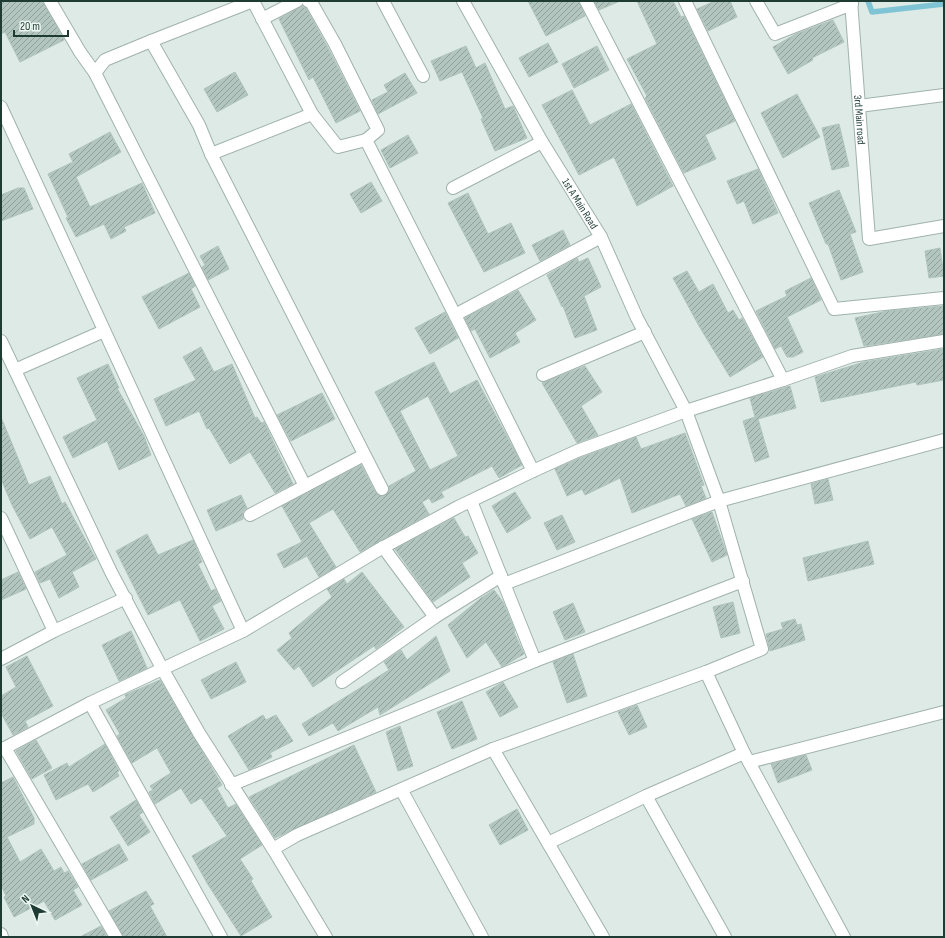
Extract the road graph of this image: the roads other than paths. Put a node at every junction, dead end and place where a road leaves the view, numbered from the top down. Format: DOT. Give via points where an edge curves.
graph roads {
  1 [pos="50,1"];
  2 [pos="253,1"];
  3 [pos="296,1"];
  4 [pos="308,1"];
  5 [pos="383,1"];
  6 [pos="462,1"];
  7 [pos="586,1"];
  8 [pos="685,1"];
  9 [pos="756,1"];
  10 [pos="851,2"];
  11 [pos="262,19"];
  12 [pos="151,41"];
  13 [pos="95,73"];
  14 [pos="423,76"];
  15 [pos="944,95"];
  16 [pos="859,106"];
  17 [pos="1,107"];
  18 [pos="312,114"];
  19 [pos="6,130"];
  20 [pos="366,140"];
  21 [pos="542,142"];
  22 [pos="211,154"];
  23 [pos="454,188"];
  24 [pos="944,226"];
  25 [pos="601,237"];
  26 [pos="944,298"];
  27 [pos="455,315"];
  28 [pos="104,331"];
  29 [pos="645,332"];
  30 [pos="1,340"];
  31 [pos="944,341"];
  32 [pos="15,370"];
  33 [pos="543,375"];
  34 [pos="783,380"];
  35 [pos="686,411"];
  36 [pos="944,440"];
  37 [pos="364,455"];
  38 [pos="534,471"];
  39 [pos="304,486"];
  40 [pos="382,489"];
  41 [pos="471,501"];
  42 [pos="719,501"];
  43 [pos="250,515"];
  44 [pos="1,518"];
  45 [pos="383,547"];
  46 [pos="503,580"];
  47 [pos="742,581"];
  48 [pos="126,598"];
  49 [pos="434,617"];
  50 [pos="54,631"];
  51 [pos="243,631"];
  52 [pos="1,659"];
  53 [pos="535,661"];
  54 [pos="163,670"];
  55 [pos="706,672"];
  56 [pos="342,682"];
  57 [pos="90,703"];
  58 [pos="944,712"];
  59 [pos="3,749"];
  60 [pos="493,749"];
  61 [pos="746,757"];
  62 [pos="231,785"];
  63 [pos="402,790"];
  64 [pos="646,796"];
  65 [pos="548,843"];
  66 [pos="273,849"];
  67 [pos="116,937"];
  68 [pos="221,937"];
  69 [pos="326,937"];
  70 [pos="482,937"];
  71 [pos="603,937"];
  72 [pos="725,937"];
  73 [pos="844,937"];
  1 -- 13 [label="street"];
  2 -- 11 [label="street"];
  2 -- 12 [label="street"];
  3 -- 11 [label="street"];
  4 -- 20 [label="street" via="311,2 335,44 378,130"];
  5 -- 14 [label="street"];
  6 -- 21 [label="street, 1st A Main Road"];
  7 -- 34 [label="street"];
  8 -- 26 [label="street" via="834,309"];
  9 -- 10 [label="street" via="775,34"];
  10 -- 16 [label="street, 3rd Main road"];
  11 -- 18 [label="street"];
  12 -- 13 [label="street" via="105,60"];
  12 -- 22 [label="street" via="199,126"];
  13 -- 39 [label="street"];
  15 -- 16 [label="street"];
  16 -- 24 [label="street, 3rd Main road" via="869,239"];
  17 -- 19 [label="street"];
  18 -- 20 [label="street" via="338,147"];
  18 -- 22 [label="street"];
  19 -- 28 [label="street"];
  20 -- 27 [label="street"];
  21 -- 23 [label="street"];
  21 -- 25 [label="street, 1st A Main Road"];
  22 -- 37 [label="street"];
  25 -- 27 [label="street"];
  25 -- 29 [label="street, 1st A Main Road"];
  27 -- 38 [label="street"];
  28 -- 32 [label="street"];
  28 -- 51 [label="street"];
  29 -- 33 [label="street"];
  29 -- 35 [label="street, 1st A Main Road"];
  30 -- 32 [label="street"];
  31 -- 34 [label="street" via="852,356"];
  32 -- 48 [label="street" via="111,572"];
  34 -- 35 [label="street"];
  35 -- 38 [label="street" via="577,451"];
  35 -- 42 [label="street, 1st A Main Road"];
  36 -- 42 [label="street"];
  37 -- 39 [label="street"];
  37 -- 40 [label="street"];
  38 -- 41 [label="street"];
  39 -- 43 [label="street"];
  41 -- 45 [label="street"];
  41 -- 46 [label="street"];
  42 -- 46 [label="street"];
  42 -- 47 [label="street, 1st A Main Road"];
  44 -- 50 [label="street"];
  45 -- 49 [label="street"];
  45 -- 51 [label="street"];
  46 -- 49 [label="street"];
  46 -- 53 [label="street"];
  47 -- 53 [label="street"];
  47 -- 55 [label="street, 1st A Main Road" via="762,649"];
  48 -- 50 [label="street"];
  48 -- 54 [label="street"];
  49 -- 56 [label="street"];
  50 -- 52 [label="street"];
  51 -- 54 [label="street"];
  53 -- 62 [label="street"];
  54 -- 57 [label="street"];
  54 -- 62 [label="street"];
  55 -- 60 [label="street"];
  55 -- 61 [label="street"];
  57 -- 59 [label="street"];
  57 -- 68 [label="street"];
  58 -- 61 [label="street"];
  59 -- 67 [label="street"];
  60 -- 63 [label="street"];
  60 -- 65 [label="street"];
  61 -- 64 [label="street"];
  61 -- 73 [label="street"];
  62 -- 66 [label="street"];
  63 -- 66 [label="street" via="297,835"];
  63 -- 70 [label="street"];
  64 -- 65 [label="street"];
  64 -- 72 [label="street"];
  65 -- 71 [label="street"];
  66 -- 69 [label="street"];
}
